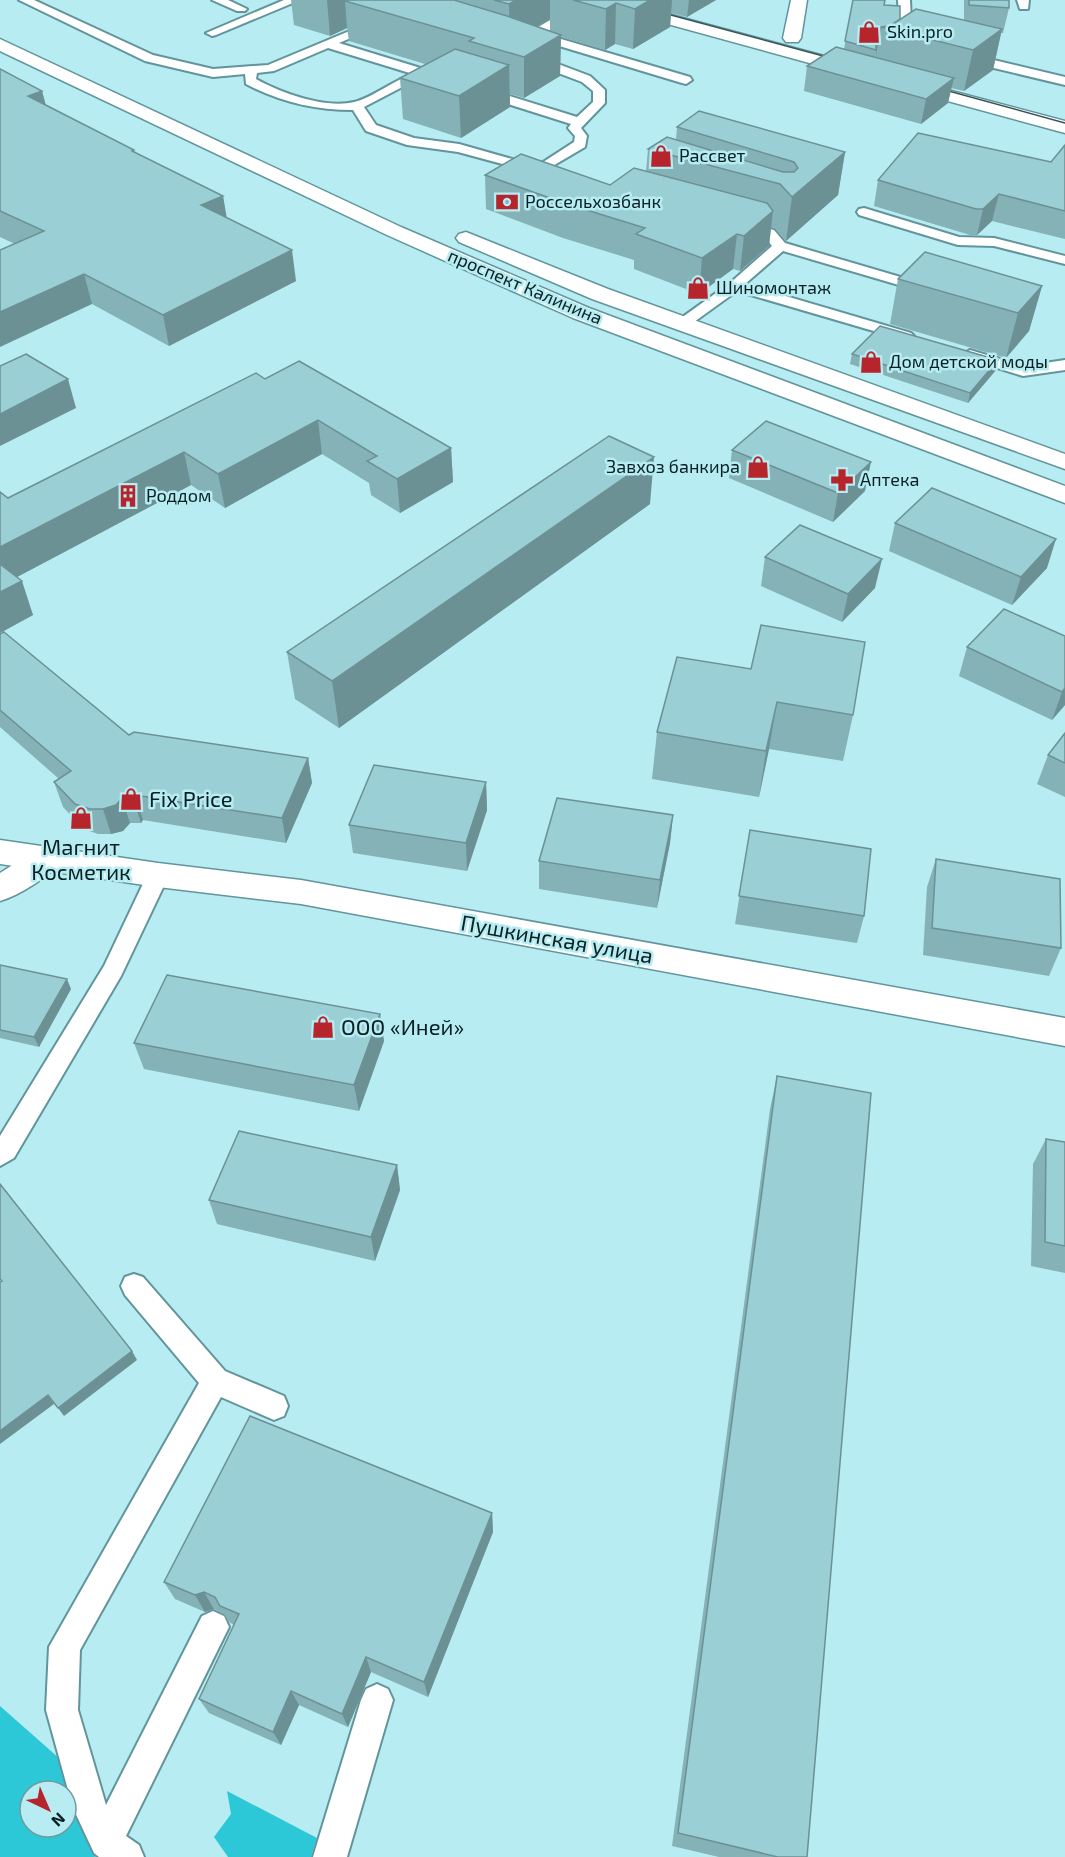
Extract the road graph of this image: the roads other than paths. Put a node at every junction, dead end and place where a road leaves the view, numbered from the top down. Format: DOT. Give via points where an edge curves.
graph roads {
  1 [pos="25,0"];
  2 [pos="218,0"];
  3 [pos="294,0"];
  4 [pos="598,0"];
  5 [pos="649,0"];
  6 [pos="800,0"];
  7 [pos="904,0"];
  8 [pos="60,3"];
  9 [pos="43,8"];
  10 [pos="241,9"];
  11 [pos="383,20"];
  12 [pos="0,25"];
  13 [pos="212,33"];
  14 [pos="534,35"];
  15 [pos="792,38"];
  16 [pos="0,44"];
  17 [pos="328,44"];
  18 [pos="907,46"];
  19 [pos="951,54"];
  20 [pos="251,70"];
  21 [pos="888,72"];
  22 [pos="423,73"];
  23 [pos="445,80"];
  24 [pos="686,80"];
  25 [pos="1065,81"];
  26 [pos="468,87"];
  27 [pos="357,106"];
  28 [pos="1065,114"];
  29 [pos="579,122"];
  30 [pos="1065,127"];
  31 [pos="250,141"];
  32 [pos="864,212"];
  33 [pos="724,220"];
  34 [pos="449,230"];
  35 [pos="780,246"];
  36 [pos="1065,260"];
  37 [pos="735,286"];
  38 [pos="935,292"];
  39 [pos="682,324"];
  40 [pos="923,341"];
  41 [pos="957,351"];
  42 [pos="1065,365"];
  43 [pos="1065,462"];
  44 [pos="1065,495"];
  45 [pos="0,852"];
  46 [pos="47,858"];
  47 [pos="158,875"];
  48 [pos="0,890"];
  49 [pos="1065,1032"];
  50 [pos="0,1155"];
  51 [pos="134,1286"];
  52 [pos="215,1381"];
  53 [pos="274,1406"];
  54 [pos="213,1627"];
  55 [pos="376,1700"];
  56 [pos="117,1849"];
  57 [pos="330,1857"];
  1 -- 9 [label="lane"];
  2 -- 10 [label="lane"];
  3 -- 13 [label="lane"];
  4 -- 14 [label="lane"];
  4 -- 21 [label="main road"];
  5 -- 15 [label="main road"];
  6 -- 15 [label="main road"];
  7 -- 18 [label="lane"];
  8 -- 9 [label="lane"];
  9 -- 20 [label="lane" via="149,58 213,73"];
  11 -- 17 [label="lane"];
  12 -- 31 [label="main road"];
  14 -- 24 [label="lane"];
  14 -- 29 [label="lane" via="507,49 578,75 600,90 599,103"];
  15 -- 21 [label="main road"];
  16 -- 44 [label="main road, проспект Калинина" via="394,231 582,313"];
  17 -- 20 [label="lane" via="270,68"];
  17 -- 22 [label="lane"];
  19 -- 25 [label="lane"];
  20 -- 27 [label="lane" via="250,81 272,94 321,107"];
  21 -- 28 [label="main road"];
  21 -- 30 [label="main road"];
  22 -- 23 [label="lane"];
  22 -- 27 [label="lane"];
  26 -- 29 [label="lane"];
  27 -- 29 [label="lane" via="371,128 412,142 459,148 539,170 580,144 581,136 574,128"];
  32 -- 36 [label="lane" via="958,241 994,242"];
  33 -- 35 [label="lane" via="769,233"];
  34 -- 39 [label="main road, проспект Калинина"];
  35 -- 37 [label="lane"];
  35 -- 38 [label="lane"];
  37 -- 39 [label="lane"];
  37 -- 40 [label="lane"];
  39 -- 43 [label="main road, проспект Калинина"];
  41 -- 42 [label="lane" via="1023,370"];
  45 -- 46 [label="main road, Пушкинская улица"];
  46 -- 47 [label="main road, Пушкинская улица"];
  46 -- 48 [label="main road"];
  47 -- 49 [label="main road, Пушкинская улица" via="301,892"];
  47 -- 50 [label="lane" via="113,970"];
  51 -- 52 [label="lane"];
  52 -- 53 [label="lane"];
  52 -- 56 [label="lane" via="65,1647 62,1710 90,1808"];
  54 -- 56 [label="lane"];
  55 -- 57 [label="lane"];
}
